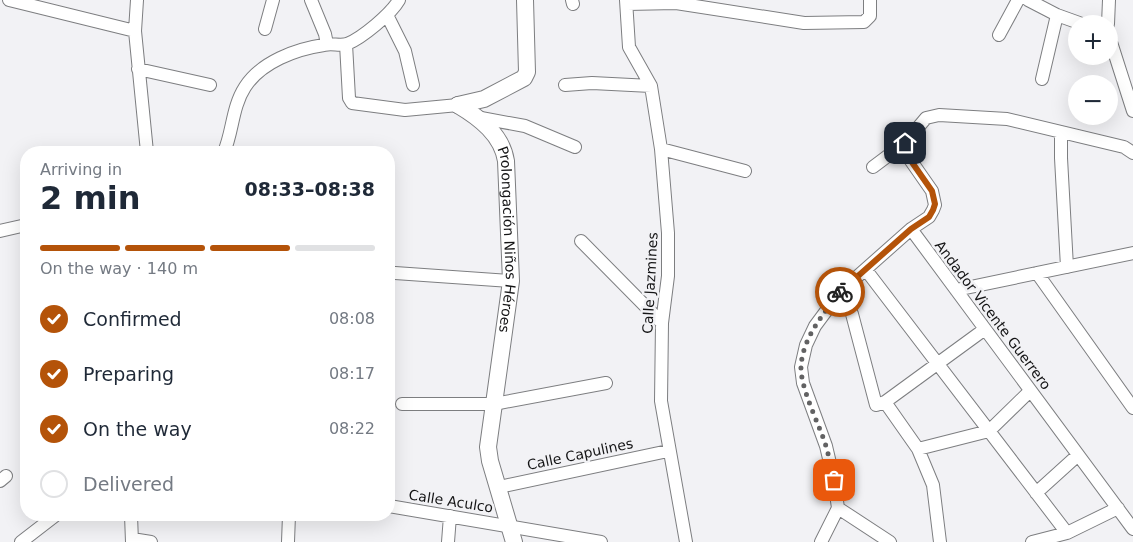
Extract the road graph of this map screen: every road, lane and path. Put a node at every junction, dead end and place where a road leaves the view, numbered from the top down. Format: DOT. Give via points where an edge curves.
graph roads {
  1 [pos="9,0"];
  2 [pos="137,0"];
  3 [pos="273,0"];
  4 [pos="311,0"];
  5 [pos="400,0"];
  6 [pos="525,0"];
  7 [pos="870,0"];
  8 [pos="1018,0"];
  9 [pos="1028,0"];
  10 [pos="1109,0"];
  11 [pos="627,2"];
  12 [pos="387,15"];
  13 [pos="1058,15"];
  14 [pos="1108,15"];
  15 [pos="1068,19"];
  16 [pos="265,28"];
  17 [pos="135,31"];
  18 [pos="999,35"];
  19 [pos="327,44"];
  20 [pos="346,44"];
  21 [pos="1118,64"];
  22 [pos="138,69"];
  23 [pos="1042,79"];
  24 [pos="210,85"];
  25 [pos="414,85"];
  26 [pos="565,85"];
  27 [pos="651,86"];
  28 [pos="458,105"];
  29 [pos="1133,111"];
  30 [pos="481,118"];
  31 [pos="1062,132"];
  32 [pos="905,143"];
  33 [pos="146,146"];
  34 [pos="226,146"];
  35 [pos="575,147"];
  36 [pos="661,149"];
  37 [pos="1133,153"];
  38 [pos="873,167"];
  39 [pos="745,171"];
  40 [pos="20,226"];
  41 [pos="911,229"];
  42 [pos="0,231"];
  43 [pos="581,241"];
  44 [pos="1133,253"];
  45 [pos="1067,267"];
  46 [pos="866,270"];
  47 [pos="395,273"];
  48 [pos="1037,273"];
  49 [pos="511,281"];
  50 [pos="956,290"];
  51 [pos="841,291"];
  52 [pos="662,323"];
  53 [pos="985,329"];
  54 [pos="938,364"];
  55 [pos="606,383"];
  56 [pos="1030,391"];
  57 [pos="402,404"];
  58 [pos="494,404"];
  59 [pos="880,404"];
  60 [pos="1133,408"];
  61 [pos="989,431"];
  62 [pos="918,450"];
  63 [pos="668,451"];
  64 [pos="1078,455"];
  65 [pos="499,487"];
  66 [pos="1036,493"];
  67 [pos="395,507"];
  68 [pos="838,508"];
  69 [pos="1118,508"];
  70 [pos="450,516"];
  71 [pos="48,521"];
  72 [pos="132,521"];
  73 [pos="289,521"];
  74 [pos="509,525"];
  75 [pos="1132,531"];
  76 [pos="1067,533"];
  77 [pos="132,540"];
  78 [pos="1049,540"];
  79 [pos="21,542"];
  80 [pos="151,542"];
  81 [pos="288,542"];
  82 [pos="448,542"];
  83 [pos="514,542"];
  84 [pos="601,542"];
  85 [pos="686,542"];
  86 [pos="822,542"];
  87 [pos="890,542"];
  88 [pos="940,542"];
  89 [pos="1032,542"];
  1 -- 17 [label="street"];
  2 -- 17 [label="street"];
  3 -- 16 [label="street"];
  4 -- 19 [label="street"];
  5 -- 12 [label="street"];
  6 -- 28 [label="main road" via="527,72 524,78 484,99"];
  7 -- 11 [label="street" via="868,20 864,22 804,23 676,3"];
  8 -- 18 [label="street"];
  9 -- 13 [label="street"];
  10 -- 14 [label="street"];
  11 -- 27 [label="street, Calle Jazmines" via="629,47"];
  12 -- 20 [label="street"];
  12 -- 25 [label="street" via="405,51"];
  13 -- 15 [label="street"];
  13 -- 23 [label="street"];
  17 -- 22 [label="street"];
  19 -- 20 [label="street"];
  19 -- 34 [label="street" via="299,49 256,74 237,103"];
  20 -- 28 [label="street" via="352,103 405,110"];
  21 -- 29 [label="street"];
  22 -- 24 [label="street"];
  22 -- 33 [label="street"];
  26 -- 27 [label="street"];
  27 -- 36 [label="street, Calle Jazmines"];
  28 -- 30 [label="main road, Prolongación Niños Héroes"];
  30 -- 35 [label="street" via="525,126"];
  30 -- 49 [label="main road, Prolongación Niños Héroes" via="504,150"];
  31 -- 32 [label="street" via="1007,119 949,114 926,118"];
  31 -- 37 [label="street" via="1124,147"];
  31 -- 45 [label="street" via="1060,158"];
  32 -- 38 [label="street"];
  32 -- 41 [label="street" via="909,158 935,198 929,217"];
  36 -- 39 [label="street"];
  36 -- 52 [label="street, Calle Jazmines" via="668,234 668,276"];
  40 -- 42 [label="street"];
  41 -- 46 [label="street"];
  41 -- 50 [label="street, Andador Vicente Guerrero"];
  43 -- 52 [label="street"];
  44 -- 45 [label="street"];
  45 -- 48 [label="street"];
  46 -- 51 [label="street"];
  46 -- 54 [label="street"];
  47 -- 49 [label="street"];
  48 -- 50 [label="street"];
  48 -- 60 [label="street"];
  49 -- 58 [label="main road, Prolongación Niños Héroes"];
  50 -- 53 [label="street, Andador Vicente Guerrero"];
  51 -- 59 [label="street" via="852,314"];
  51 -- 68 [label="street" via="815,326 801,366 803,383 828,454"];
  52 -- 63 [label="street, Calle Jazmines" via="661,401"];
  53 -- 54 [label="street"];
  53 -- 56 [label="street, Andador Vicente Guerrero"];
  54 -- 59 [label="street"];
  54 -- 61 [label="street"];
  55 -- 58 [label="street"];
  56 -- 61 [label="street"];
  56 -- 64 [label="street, Andador Vicente Guerrero"];
  57 -- 58 [label="street"];
  58 -- 65 [label="main road, Prolongación Niños Héroes" via="488,447"];
  59 -- 62 [label="street"];
  61 -- 62 [label="street"];
  61 -- 66 [label="street"];
  62 -- 88 [label="street" via="933,485"];
  63 -- 65 [label="street, Calle Capulines"];
  63 -- 85 [label="street, Calle Jazmines"];
  64 -- 66 [label="street"];
  64 -- 69 [label="street, Andador Vicente Guerrero"];
  65 -- 74 [label="main road, Prolongación Niños Héroes"];
  66 -- 76 [label="street"];
  67 -- 70 [label="street, Calle Aculco"];
  68 -- 86 [label="street"];
  68 -- 87 [label="street"];
  69 -- 75 [label="street, Andador Vicente Guerrero"];
  69 -- 76 [label="street"];
  70 -- 74 [label="street, Calle Aculco"];
  70 -- 82 [label="street"];
  71 -- 79 [label="street"];
  72 -- 77 [label="street"];
  73 -- 81 [label="street"];
  74 -- 83 [label="main road, Prolongación Niños Héroes"];
  74 -- 84 [label="street, Calle Aculco"];
  76 -- 78 [label="street"];
  77 -- 80 [label="street"];
  78 -- 89 [label="street"];
}
